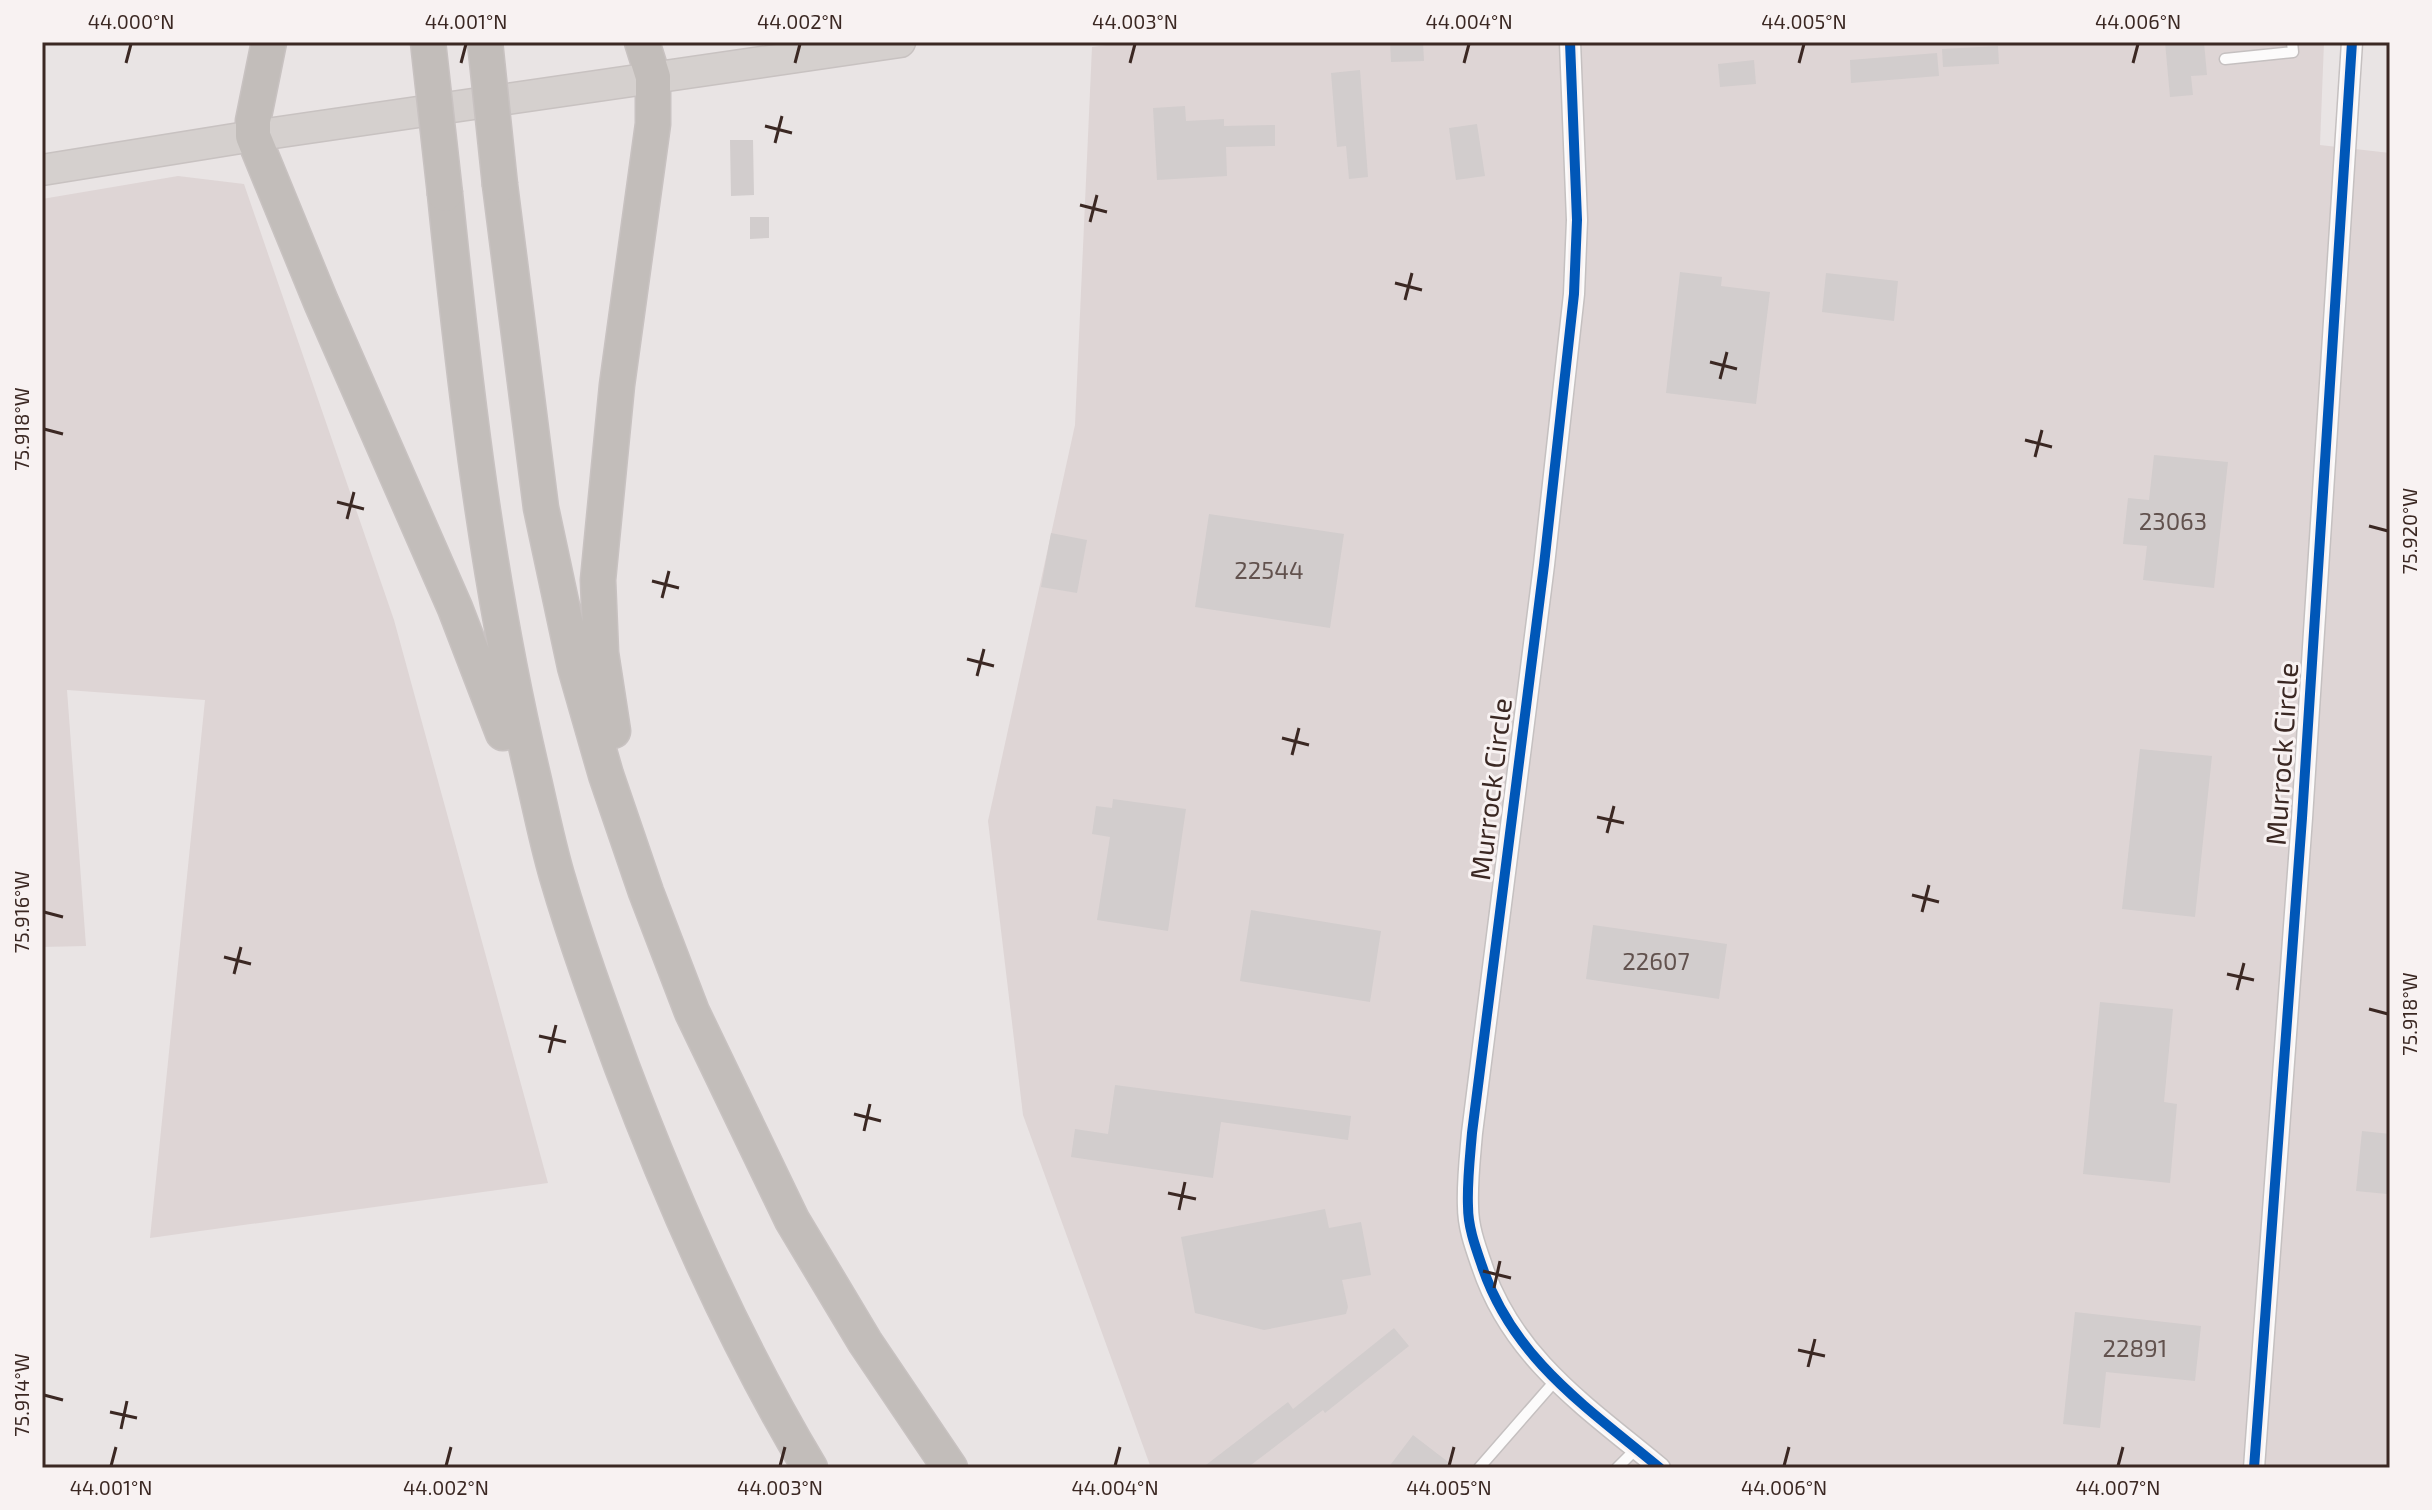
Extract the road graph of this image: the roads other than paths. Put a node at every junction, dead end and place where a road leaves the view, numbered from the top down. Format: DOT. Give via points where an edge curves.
graph roads {
  1 [pos="269,42"];
  2 [pos="428,42"];
  3 [pos="485,42"];
  4 [pos="642,42"];
  5 [pos="900,42"];
  6 [pos="1570,42"];
  7 [pos="2292,42"];
  8 [pos="2352,42"];
  9 [pos="2225,59"];
  10 [pos="653,77"];
  11 [pos="253,136"];
  12 [pos="42,170"];
  13 [pos="556,874"];
  14 [pos="646,892"];
  15 [pos="1555,1381"];
  16 [pos="1637,1448"];
  17 [pos="810,1468"];
  18 [pos="950,1468"];
  19 [pos="1479,1468"];
  20 [pos="1617,1468"];
  21 [pos="1660,1468"];
  22 [pos="2254,1468"];
  1 -- 11 [label="highway"];
  2 -- 13 [label="highway, bridge" via="483,519 510,678"];
  3 -- 14 [label="highway, bridge" via="544,522 575,667"];
  4 -- 10 [label="highway"];
  5 -- 10 [label="main road"];
  6 -- 15 [label="street, Murrock Circle" via="1577,220 1574,294 1472,1133 1468,1208 1490,1291 1509,1326"];
  7 -- 9 [label="lane" via="2293,52"];
  8 -- 22 [label="street, Murrock Circle"];
  10 -- 11 [label="main road"];
  10 -- 14 [label="highway" via="653,124 617,385 598,580 611,727"];
  11 -- 12 [label="main road"];
  11 -- 13 [label="highway" via="455,608 492,699 524,809"];
  13 -- 17 [label="highway" via="655,1154 706,1271"];
  14 -- 18 [label="highway" via="692,1012 792,1220"];
  15 -- 16 [label="street, Murrock Circle"];
  15 -- 19 [label="lane"];
  16 -- 20 [label="lane"];
  16 -- 21 [label="street, Murrock Circle"];
}
